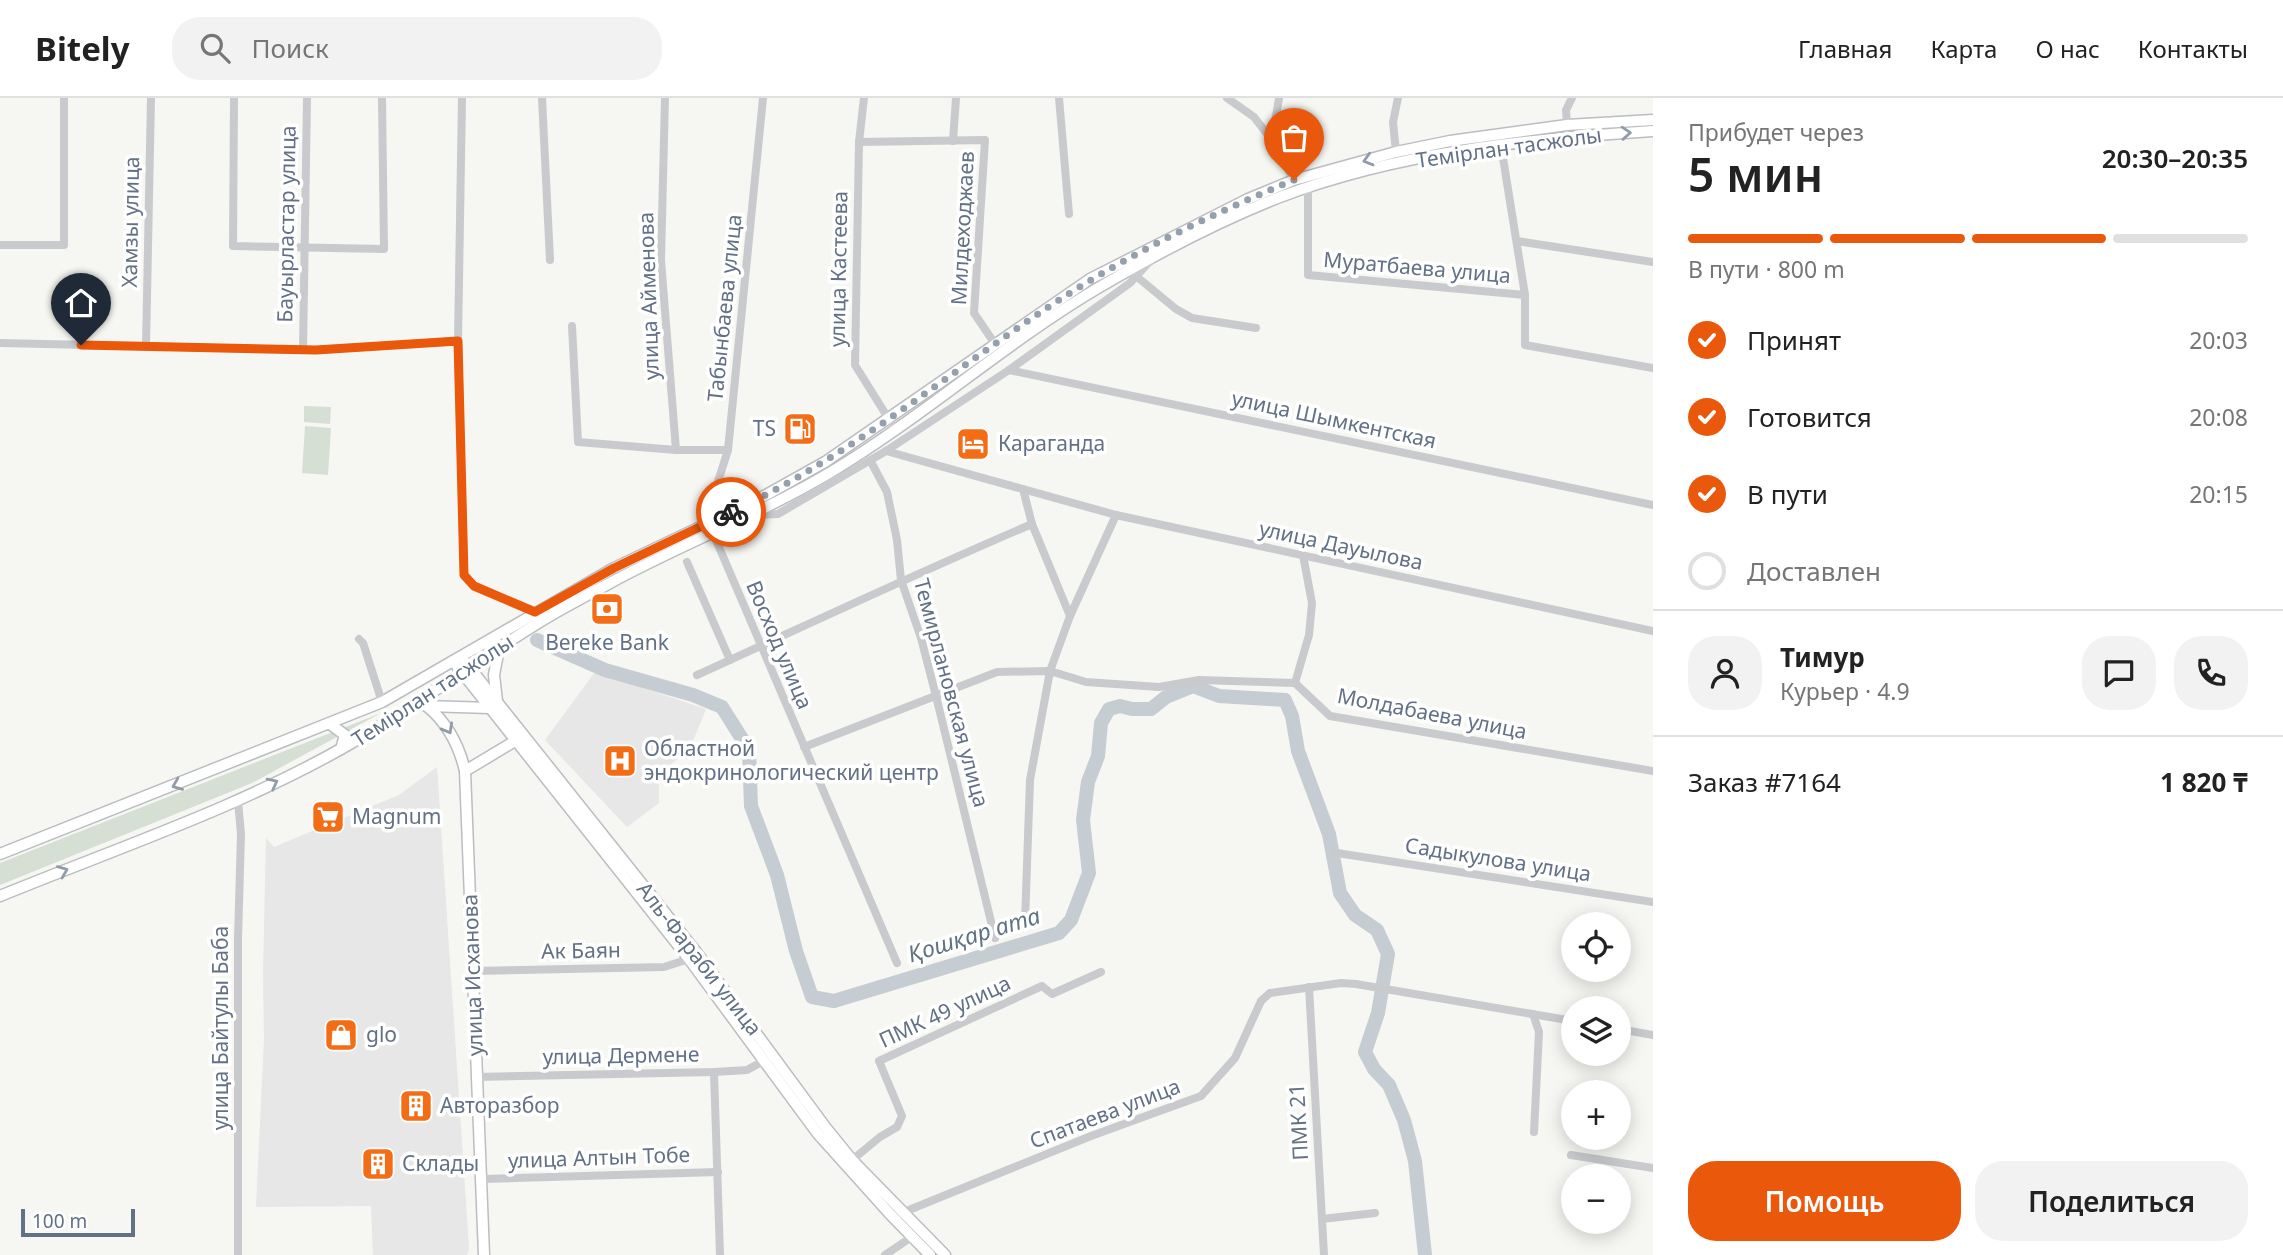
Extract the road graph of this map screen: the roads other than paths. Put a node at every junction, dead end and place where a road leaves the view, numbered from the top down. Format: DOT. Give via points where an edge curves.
graph roads {
  1 [pos="64,98"];
  2 [pos="151,98"];
  3 [pos="234,98"];
  4 [pos="307,98"];
  5 [pos="382,98"];
  6 [pos="462,98"];
  7 [pos="542,98"];
  8 [pos="666,98"];
  9 [pos="763,98"];
  10 [pos="864,98"];
  11 [pos="956,98"];
  12 [pos="1059,98"];
  13 [pos="1227,98"];
  14 [pos="1279,98"];
  15 [pos="1398,98"];
  16 [pos="1561,98"];
  17 [pos="1572,98"];
  18 [pos="1566,110"];
  19 [pos="1653,120"];
  20 [pos="1567,125"];
  21 [pos="1653,131"];
  22 [pos="1499,133"];
  23 [pos="953,141"];
  24 [pos="1272,141"];
  25 [pos="859,142"];
  26 [pos="1501,144"];
  27 [pos="1396,152"];
  28 [pos="1294,180"];
  29 [pos="1308,188"];
  30 [pos="1069,214"];
  31 [pos="1517,241"];
  32 [pos="0,245"];
  33 [pos="304,248"];
  34 [pos="1152,258"];
  35 [pos="550,260"];
  36 [pos="1653,262"];
  37 [pos="1136,276"];
  38 [pos="1525,295"];
  39 [pos="572,326"];
  40 [pos="1256,328"];
  41 [pos="458,341"];
  42 [pos="0,343"];
  43 [pos="995,344"];
  44 [pos="146,346"];
  45 [pos="303,350"];
  46 [pos="1653,368"];
  47 [pos="1009,370"];
  48 [pos="889,419"];
  49 [pos="895,429"];
  50 [pos="676,450"];
  51 [pos="728,450"];
  52 [pos="886,451"];
  53 [pos="870,460"];
  54 [pos="1023,489"];
  55 [pos="1653,505"];
  56 [pos="753,515"];
  57 [pos="1116,515"];
  58 [pos="714,520"];
  59 [pos="1032,524"];
  60 [pos="713,533"];
  61 [pos="1303,555"];
  62 [pos="687,562"];
  63 [pos="901,580"];
  64 [pos="535,612"];
  65 [pos="1070,616"];
  66 [pos="1653,631"];
  67 [pos="359,639"];
  68 [pos="761,648"];
  69 [pos="499,649"];
  70 [pos="458,659"];
  71 [pos="730,660"];
  72 [pos="465,671"];
  73 [pos="1049,671"];
  74 [pos="697,675"];
  75 [pos="1295,683"];
  76 [pos="936,696"];
  77 [pos="382,702"];
  78 [pos="493,704"];
  79 [pos="412,705"];
  80 [pos="428,706"];
  81 [pos="330,724"];
  82 [pos="515,741"];
  83 [pos="804,747"];
  84 [pos="341,749"];
  85 [pos="465,771"];
  86 [pos="1653,771"];
  87 [pos="238,801"];
  88 [pos="1337,853"];
  89 [pos="0,854"];
  90 [pos="0,897"];
  91 [pos="1653,902"];
  92 [pos="1025,921"];
  93 [pos="995,938"];
  94 [pos="689,959"];
  95 [pos="897,963"];
  96 [pos="472,971"];
  97 [pos="1101,972"];
  98 [pos="1309,987"];
  99 [pos="1533,1014"];
  100 [pos="1561,1019"];
  101 [pos="1631,1031"];
  102 [pos="1653,1035"];
  103 [pos="765,1060"];
  104 [pos="714,1072"];
  105 [pos="476,1077"];
  106 [pos="1534,1132"];
  107 [pos="1571,1155"];
  108 [pos="852,1160"];
  109 [pos="1653,1168"];
  110 [pos="718,1172"];
  111 [pos="482,1179"];
  112 [pos="1375,1213"];
  113 [pos="898,1215"];
  114 [pos="1322,1219"];
  115 [pos="913,1236"];
  116 [pos="237,1255"];
  117 [pos="484,1255"];
  118 [pos="720,1255"];
  119 [pos="885,1255"];
  120 [pos="930,1255"];
  121 [pos="945,1255"];
  122 [pos="1324,1255"];
  1 -- 32 [label="street" via="64,245"];
  2 -- 44 [label="street, Хамзы улица"];
  3 -- 33 [label="street" via="233,246"];
  4 -- 33 [label="street, Бауырластар улица"];
  5 -- 33 [label="street" via="384,249"];
  6 -- 41 [label="street"];
  7 -- 35 [label="street"];
  8 -- 50 [label="street, улица Айменова" via="661,260"];
  9 -- 51 [label="street, Табынбаева улица"];
  10 -- 25 [label="street, улица Кастеева"];
  11 -- 23 [label="street, Милдеходжаев"];
  12 -- 30 [label="street"];
  13 -- 24 [label="street" via="1254,117"];
  14 -- 24 [label="street"];
  15 -- 27 [label="street" via="1393,122"];
  16 -- 18 [label="street"];
  17 -- 18 [label="street"];
  18 -- 20 [label="street"];
  19 -- 20 [label="main road, Темірлан тасжолы"];
  20 -- 22 [label="main road, Темірлан тасжолы"];
  26 -- 21 [label="main road, Темірлан тасжолы, one-way"];
  22 -- 26 [label="street"];
  22 -- 27 [label="main road, Темірлан тасжолы"];
  23 -- 25 [label="street, Милдеходжаев"];
  23 -- 43 [label="street, Милдеходжаев" via="985,140 974,313"];
  24 -- 28 [label="street"];
  25 -- 48 [label="street, улица Кастеева" via="855,365"];
  26 -- 29 [label="main road, Темірлан тасжолы" via="1394,164"];
  26 -- 31 [label="street"];
  27 -- 28 [label="main road, Темірлан тасжолы, one-way"];
  28 -- 43 [label="main road, Темірлан тасжолы" via="1090,279"];
  29 -- 34 [label="main road, Темірлан тасжолы"];
  29 -- 38 [label="street, Муратбаева улица" via="1308,275"];
  31 -- 36 [label="street"];
  31 -- 38 [label="street"];
  33 -- 45 [label="street, Бауырластар улица"];
  34 -- 37 [label="street"];
  34 -- 49 [label="main road, Темірлан тасжолы" via="1042,324"];
  37 -- 40 [label="street" via="1192,318"];
  37 -- 47 [label="street"];
  38 -- 46 [label="street" via="1525,345"];
  39 -- 50 [label="street" via="578,442"];
  41 -- 45 [label="street"];
  41 -- 64 [label="street" via="464,575 474,586"];
  42 -- 44 [label="street"];
  43 -- 48 [label="main road, Темірлан тасжолы"];
  44 -- 45 [label="street"];
  47 -- 52 [label="street"];
  47 -- 55 [label="street, улица Шымкентская"];
  48 -- 49 [label="street, улица Кастеева"];
  48 -- 58 [label="main road, Темірлан тасжолы" via="825,462"];
  49 -- 56 [label="main road, Темірлан тасжолы"];
  50 -- 51 [label="street"];
  51 -- 58 [label="street, Табынбаева улица" via="714,494"];
  52 -- 53 [label="street"];
  52 -- 54 [label="street, улица Дауылова"];
  53 -- 56 [label="street" via="778,514"];
  53 -- 63 [label="street, Темирлановская улица" via="887,492"];
  54 -- 57 [label="street, улица Дауылова"];
  54 -- 59 [label="street"];
  56 -- 60 [label="main road, Темірлан тасжолы"];
  57 -- 61 [label="street, улица Дауылова"];
  57 -- 65 [label="street"];
  58 -- 64 [label="main road, Темірлан тасжолы"];
  59 -- 63 [label="street"];
  59 -- 65 [label="street"];
  60 -- 68 [label="street, Восход улица"];
  60 -- 69 [label="main road, Темірлан тасжолы" via="619,578"];
  61 -- 66 [label="street, улица Дауылова"];
  61 -- 75 [label="street" via="1312,603 1309,635"];
  62 -- 71 [label="street"];
  63 -- 68 [label="street"];
  63 -- 76 [label="street, Темирлановская улица"];
  64 -- 70 [label="main road, Темірлан тасжолы"];
  65 -- 73 [label="street"];
  67 -- 77 [label="street"];
  68 -- 71 [label="street"];
  68 -- 83 [label="street, Восход улица"];
  69 -- 72 [label="main road, Темірлан тасжолы"];
  69 -- 78 [label="main road"];
  70 -- 72 [label="main road, Аль-Фараби улица"];
  70 -- 77 [label="main road, Темірлан тасжолы"];
  71 -- 74 [label="street"];
  72 -- 78 [label="main road, Аль-Фараби улица"];
  72 -- 79 [label="main road, Темірлан тасжолы"];
  73 -- 75 [label="street" via="1086,682 1158,687 1199,680"];
  73 -- 76 [label="street" via="997,672"];
  73 -- 92 [label="street" via="1030,780"];
  75 -- 86 [label="street, Молдабаева улица" via="1330,716"];
  76 -- 83 [label="street"];
  76 -- 93 [label="street, Темирлановская улица"];
  77 -- 81 [label="main road, Темірлан тасжолы"];
  78 -- 80 [label="main road"];
  78 -- 82 [label="main road, Аль-Фараби улица"];
  78 -- 108 [label="main road, Аль-Фараби улица" via="697,953"];
  79 -- 80 [label="main road"];
  79 -- 84 [label="main road, Темірлан тасжолы"];
  80 -- 85 [label="main road, улица Исханова, one-way" via="444,721"];
  81 -- 84 [label="main road" via="345,735"];
  81 -- 89 [label="main road, Темірлан тасжолы, one-way"];
  82 -- 85 [label="main road"];
  82 -- 94 [label="main road, Аль-Фараби улица"];
  83 -- 95 [label="street, Восход улица"];
  87 -- 84 [label="main road, Темірлан тасжолы, one-way"];
  85 -- 96 [label="main road, улица Исханова"];
  90 -- 87 [label="main road, Темірлан тасжолы, one-way"];
  87 -- 116 [label="street, улица Байтулы Баба"];
  88 -- 91 [label="street, Садыкулова улица"];
  94 -- 96 [label="street, Ак Баян" via="664,967"];
  94 -- 103 [label="main road, Аль-Фараби улица"];
  96 -- 105 [label="main road, улица Исханова"];
  97 -- 108 [label="street, ПМК 49 улица" via="1052,995 1042,985 879,1061 902,1116 897,1127"];
  98 -- 99 [label="street, Спатаева улица" via="1341,983 1384,987"];
  98 -- 113 [label="street, Спатаева улица" via="1270,993 1261,1001 1235,1058 1201,1096"];
  98 -- 114 [label="street, ПМК 21"];
  99 -- 100 [label="street, Спатаева улица"];
  99 -- 106 [label="street" via="1539,1032"];
  101 -- 102 [label="street"];
  103 -- 104 [label="street, улица Дермене" via="747,1070"];
  103 -- 113 [label="main road, Аль-Фараби улица" via="818,1134"];
  104 -- 105 [label="street, улица Дермене"];
  104 -- 110 [label="street"];
  105 -- 111 [label="main road, улица Исханова"];
  107 -- 109 [label="street"];
  108 -- 113 [label="main road, Аль-Фараби улица"];
  110 -- 111 [label="street, улица Алтын Тобе"];
  110 -- 118 [label="street"];
  111 -- 117 [label="main road, улица Исханова"];
  112 -- 114 [label="street"];
  113 -- 115 [label="main road, Аль-Фараби улица"];
  113 -- 121 [label="main road, Аль-Фараби улица"];
  114 -- 122 [label="street, ПМК 21"];
  115 -- 119 [label="street"];
  115 -- 120 [label="main road, Аль-Фараби улица"];
}
